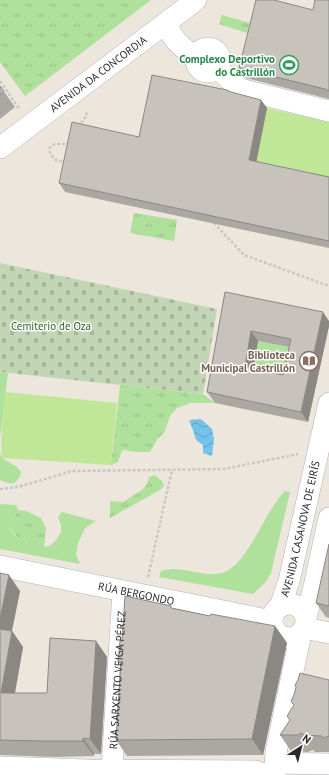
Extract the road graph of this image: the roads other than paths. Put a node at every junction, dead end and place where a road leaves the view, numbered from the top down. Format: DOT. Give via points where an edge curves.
graph roads {
  1 [pos="196,0"];
  2 [pos="164,24"];
  3 [pos="329,111"];
  4 [pos="0,148"];
  5 [pos="329,403"];
  6 [pos="329,518"];
  7 [pos="0,566"];
  8 [pos="123,591"];
  9 [pos="276,614"];
  10 [pos="304,626"];
  11 [pos="329,633"];
  12 [pos="329,764"];
  13 [pos="0,767"];
  14 [pos="272,771"];
  15 [pos="112,772"];
  1 -- 2 [label="street, AVENIDA DA CONCORDIA"];
  2 -- 3 [label="street" via="177,42 196,60 205,49 214,50 220,60 217,68 240,90"];
  2 -- 4 [label="street, AVENIDA DA CONCORDIA"];
  5 -- 9 [label="street, AVENIDA CASANOVA DE EIRÍS" via="288,581"];
  6 -- 10 [label="street"];
  7 -- 8 [label="street, RÚA BERGONDO"];
  8 -- 9 [label="street, RÚA BERGONDO"];
  8 -- 15 [label="street, RÚA SARXENTO VEIGA PÉREZ"];
  9 -- 10 [label="street" via="285,604 295,605 304,612"];
  9 -- 10 [label="street" via="273,626 280,635 291,638"];
  10 -- 11 [label="street"];
  10 -- 14 [label="street"];
  12 -- 14 [label="street"];
  13 -- 15 [label="street"];
  14 -- 15 [label="street"];
}
